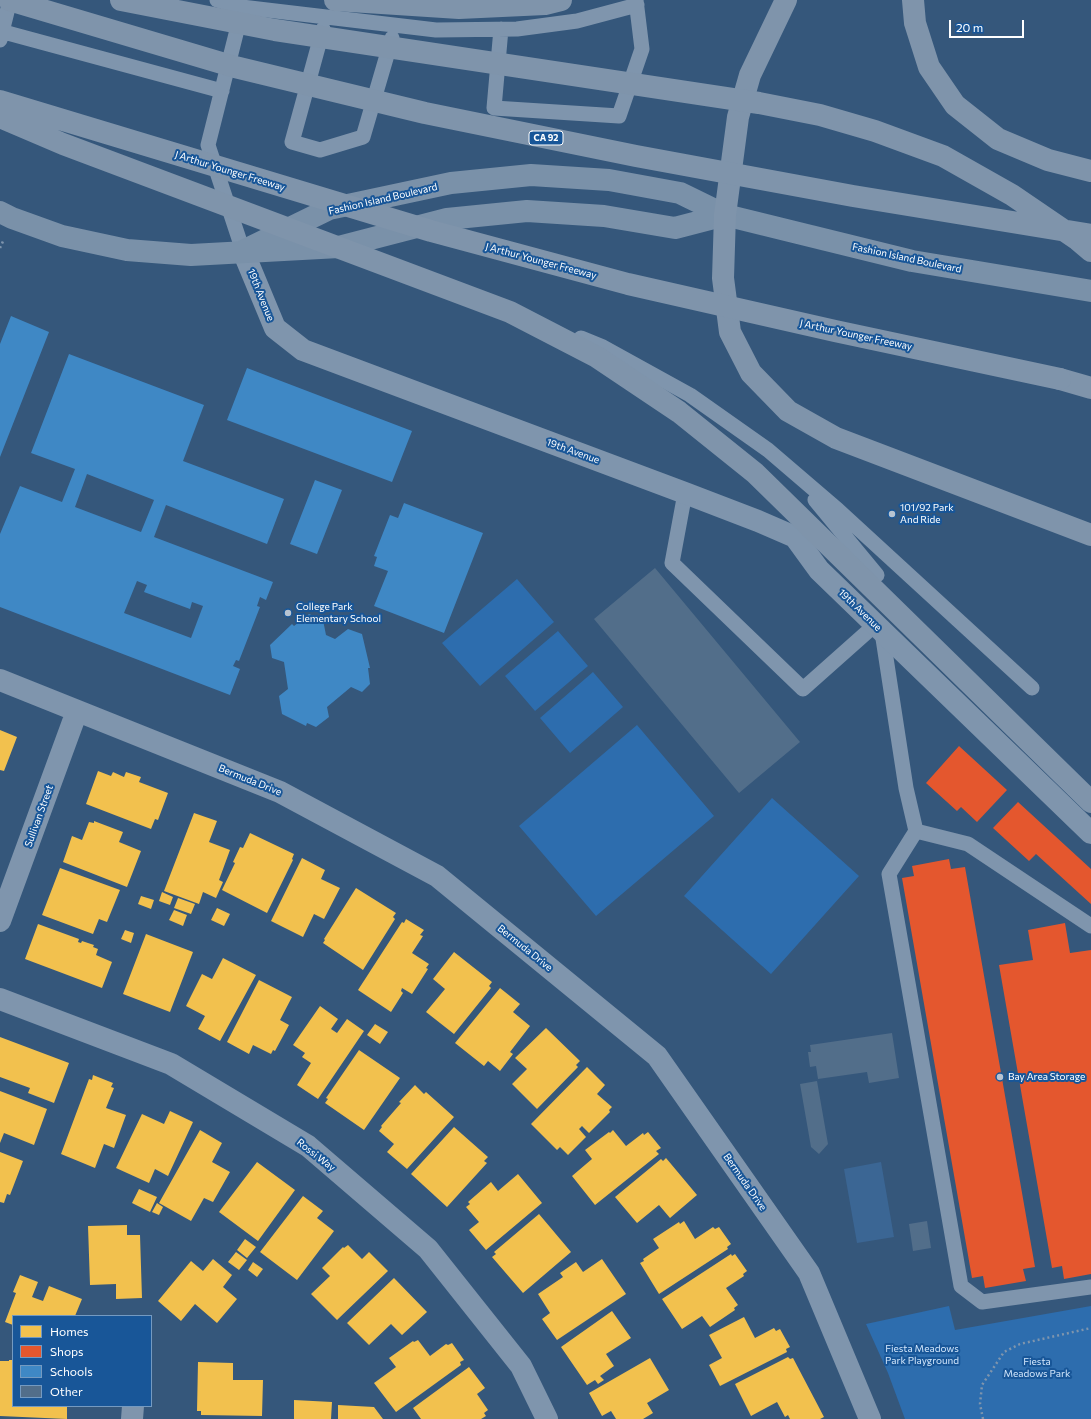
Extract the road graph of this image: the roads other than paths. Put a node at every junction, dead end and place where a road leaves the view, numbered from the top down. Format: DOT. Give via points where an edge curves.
graph roads {
  1 [pos="10,0"];
  2 [pos="122,0"];
  3 [pos="217,0"];
  4 [pos="561,0"];
  5 [pos="786,0"];
  6 [pos="913,0"];
  7 [pos="637,2"];
  8 [pos="242,7"];
  9 [pos="331,8"];
  10 [pos="395,25"];
  11 [pos="501,29"];
  12 [pos="1,34"];
  13 [pos="222,91"];
  14 [pos="0,100"];
  15 [pos="0,117"];
  16 [pos="213,161"];
  17 [pos="1091,171"];
  18 [pos="0,212"];
  19 [pos="725,215"];
  20 [pos="1091,235"];
  21 [pos="243,251"];
  22 [pos="1091,251"];
  23 [pos="425,279"];
  24 [pos="1091,291"];
  25 [pos="1091,387"];
  26 [pos="804,487"];
  27 [pos="685,493"];
  28 [pos="1091,535"];
  29 [pos="877,575"];
  30 [pos="879,629"];
  31 [pos="0,680"];
  32 [pos="1032,688"];
  33 [pos="77,711"];
  34 [pos="1091,802"];
  35 [pos="916,831"];
  36 [pos="1091,833"];
  37 [pos="0,921"];
  38 [pos="1091,926"];
  39 [pos="0,999"];
  40 [pos="1091,1288"];
  41 [pos="133,1407"];
  42 [pos="132,1419"];
  43 [pos="547,1419"];
  44 [pos="870,1419"];
  1 -- 12 [label="lane"];
  1 -- 20 [label="highway, CA 92, bridge" via="236,67 433,114 636,156 853,196"];
  2 -- 22 [label="highway, bridge" via="275,30 759,103 820,115 875,131 943,156 1012,195"];
  3 -- 8 [label="lane"];
  4 -- 9 [label="highway" via="545,4 459,8"];
  5 -- 19 [label="highway" via="750,75 738,117"];
  6 -- 17 [label="highway" via="915,23 930,67 955,105 998,139 1048,160"];
  7 -- 11 [label="lane" via="577,21"];
  7 -- 11 [label="lane" via="642,48 620,116 494,108"];
  8 -- 9 [label="lane"];
  8 -- 13 [label="lane"];
  9 -- 10 [label="lane"];
  9 -- 10 [label="lane" via="292,142 320,150 362,137"];
  10 -- 11 [label="lane" via="436,30"];
  12 -- 13 [label="lane"];
  13 -- 16 [label="lane" via="208,145"];
  14 -- 16 [label="lane"];
  14 -- 25 [label="highway, J Arthur Younger Freeway, bridge" via="431,231 628,284"];
  15 -- 23 [label="highway, bridge" via="63,144"];
  16 -- 21 [label="lane"];
  18 -- 21 [label="main road" via="62,236 127,250 191,255"];
  19 -- 21 [label="main road, Fashion Island Boulevard" via="676,228 604,216 527,210 447,219 339,246"];
  19 -- 21 [label="main road, Fashion Island Boulevard" via="680,193 609,180 531,175 451,183 330,209"];
  19 -- 24 [label="main road, Fashion Island Boulevard" via="912,261"];
  19 -- 28 [label="highway" via="723,278 730,332 751,373 788,411 836,438"];
  21 -- 27 [label="street, 19th Avenue" via="275,328 303,350"];
  23 -- 32 [label="lane, bridge" via="603,347 690,395 768,450 838,510"];
  23 -- 34 [label="highway, bridge" via="510,312 597,357 679,412 755,473"];
  26 -- 29 [label="lane"];
  27 -- 30 [label="street, 19th Avenue" via="794,537 819,570"];
  27 -- 30 [label="lane" via="672,563 803,689"];
  30 -- 35 [label="lane" via="906,788"];
  30 -- 36 [label="street, 19th Avenue"];
  31 -- 33 [label="street, Bermuda Drive"];
  33 -- 37 [label="street, Sullivan Street"];
  33 -- 44 [label="street, Bermuda Drive" via="280,792 436,876 657,1056 809,1273"];
  35 -- 38 [label="lane" via="968,844"];
  35 -- 40 [label="lane" via="889,874 961,1286 982,1302"];
  39 -- 43 [label="street, Rossi Way" via="171,1064 308,1146 428,1249 521,1366"];
  41 -- 42 [label="street"];
}
